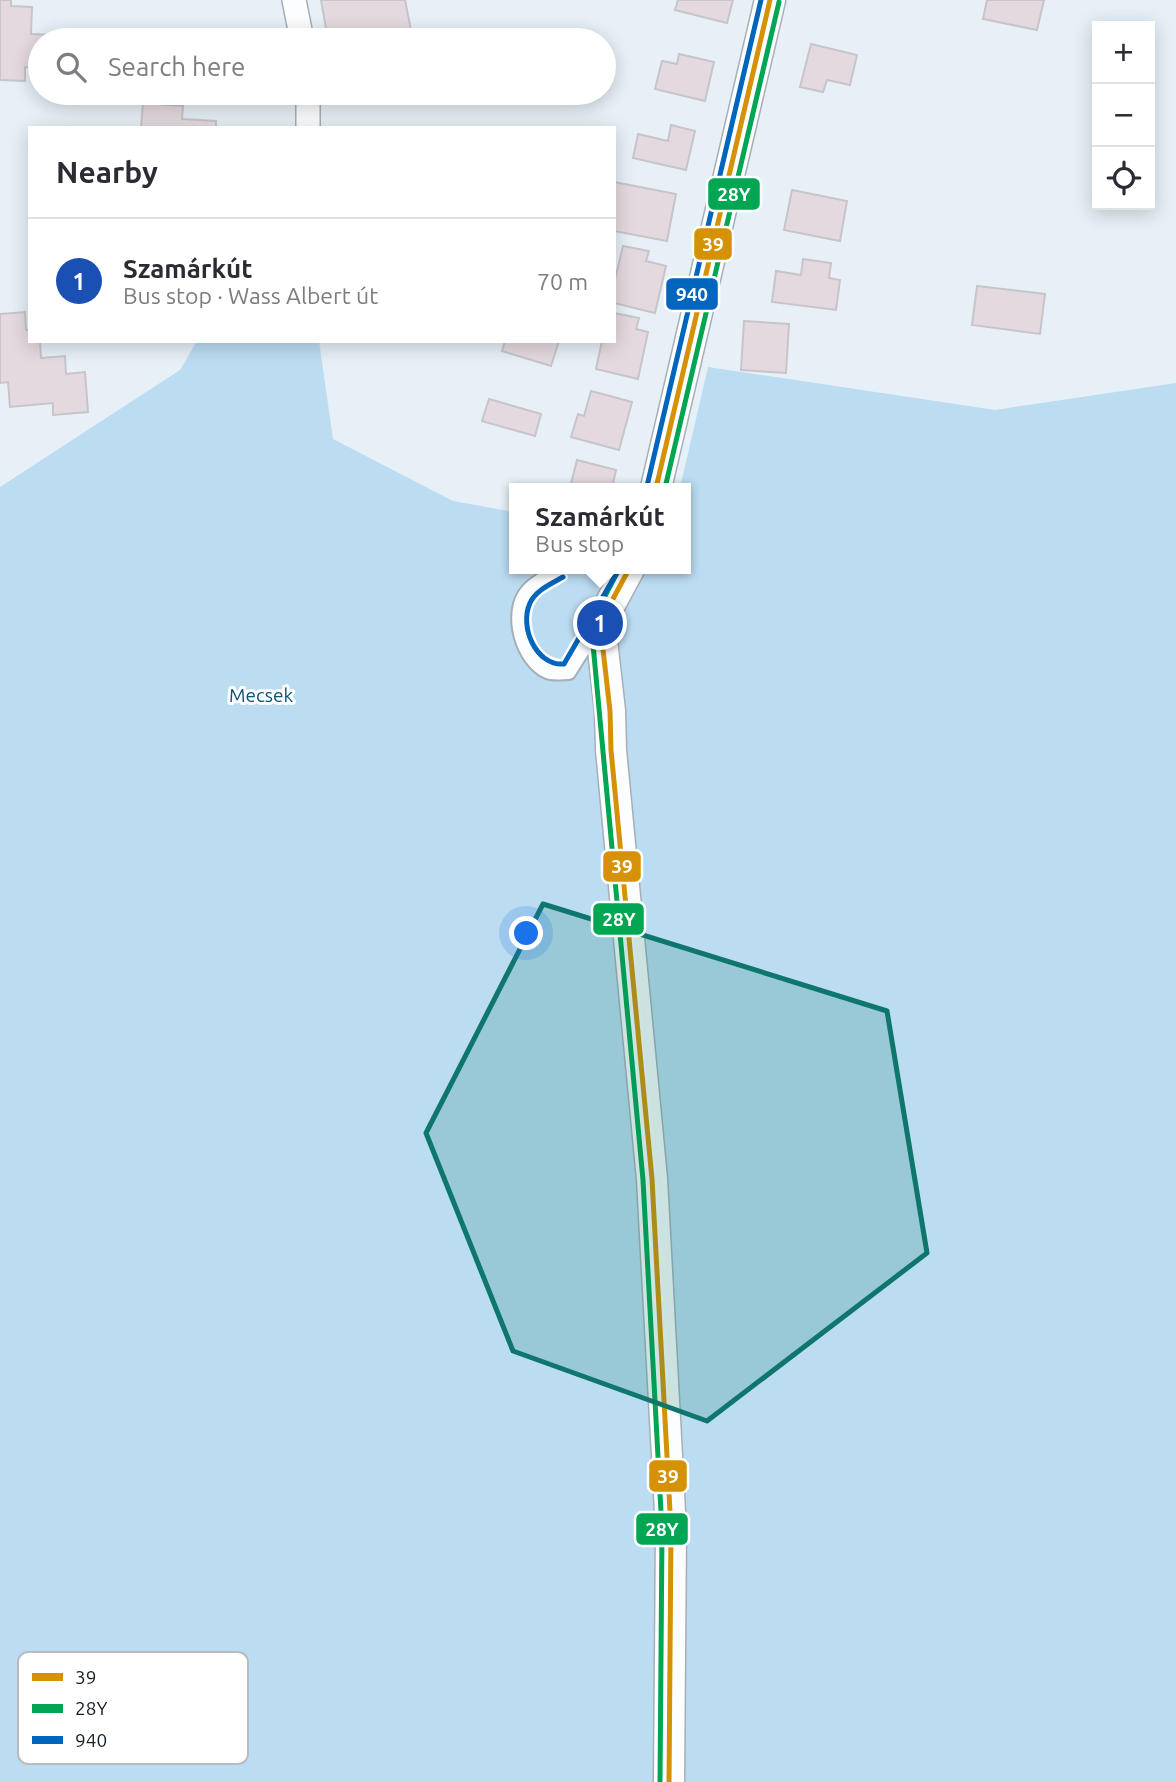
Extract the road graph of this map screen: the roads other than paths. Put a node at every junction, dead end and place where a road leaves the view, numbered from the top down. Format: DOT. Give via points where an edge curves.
graph roads {
  1 [pos="294,0"];
  2 [pos="770,0"];
  3 [pos="300,28"];
  4 [pos="308,105"];
  5 [pos="308,126"];
  6 [pos="657,483"];
  7 [pos="552,574"];
  8 [pos="626,574"];
  9 [pos="600,623"];
  10 [pos="669,1782"];
  1 -- 3 [label="street"];
  2 -- 6 [label="street"];
  4 -- 5 [label="street"];
  7 -- 9 [label="lane" via="527,591 518,612 521,637 531,661 549,674 569,673"];
  8 -- 9 [label="street"];
  9 -- 10 [label="street" via="652,1193 671,1530"];
}
